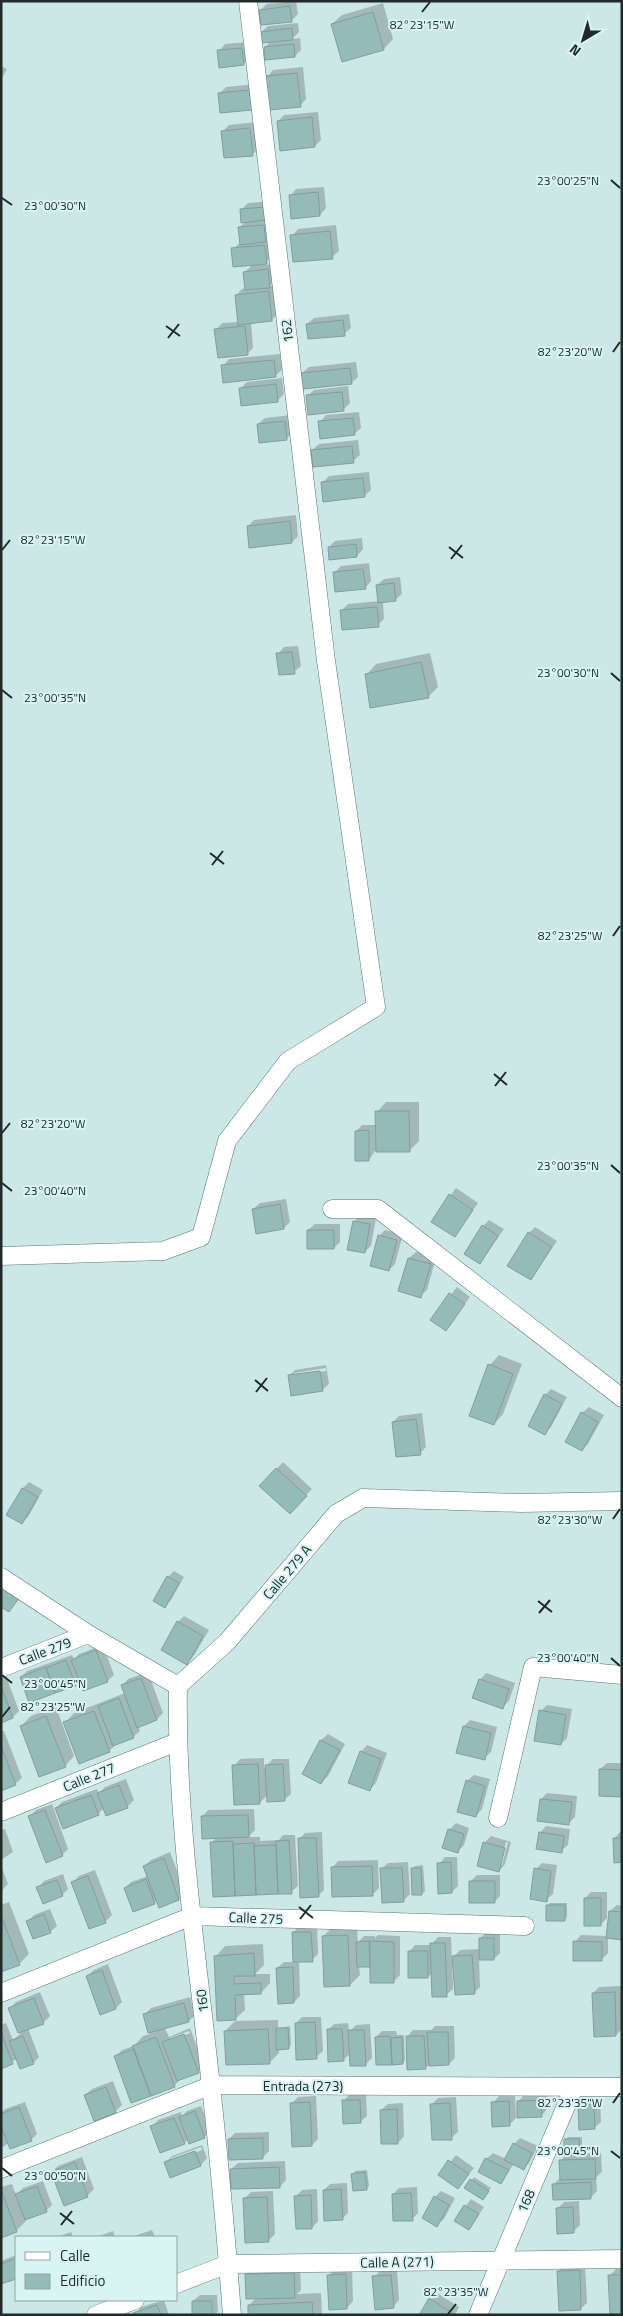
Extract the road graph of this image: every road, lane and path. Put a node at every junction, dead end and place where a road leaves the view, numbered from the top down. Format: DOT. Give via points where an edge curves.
graph roads {
  1 [pos="248,1"];
  2 [pos="332,1209"];
  3 [pos="1,1256"];
  4 [pos="622,1398"];
  5 [pos="622,1501"];
  6 [pos="1,1576"];
  7 [pos="88,1634"];
  8 [pos="1,1668"];
  9 [pos="622,1675"];
  10 [pos="178,1686"];
  11 [pos="177,1742"];
  12 [pos="1,1812"];
  13 [pos="498,1818"];
  14 [pos="192,1916"];
  15 [pos="525,1926"];
  16 [pos="1,1993"];
  17 [pos="212,2085"];
  18 [pos="574,2087"];
  19 [pos="622,2087"];
  20 [pos="1,2169"];
  21 [pos="622,2259"];
  22 [pos="500,2260"];
  23 [pos="228,2264"];
  24 [pos="178,2283"];
  25 [pos="132,2301"];
  26 [pos="96,2315"];
  27 [pos="232,2315"];
  28 [pos="478,2315"];
  1 -- 3 [label="street, 162" via="326,661 376,1007 288,1061 227,1141 201,1237 163,1251"];
  2 -- 4 [label="street" via="378,1209"];
  5 -- 10 [label="street, Calle 279 A" via="521,1503 363,1498 336,1514 227,1642"];
  6 -- 7 [label="street"];
  7 -- 8 [label="street, Calle 279"];
  7 -- 10 [label="street"];
  9 -- 13 [label="street" via="533,1667"];
  10 -- 11 [label="street, 160"];
  11 -- 12 [label="street, Calle 277"];
  11 -- 14 [label="street, 160"];
  14 -- 15 [label="street, Calle 275"];
  14 -- 16 [label="street, Calle 275"];
  14 -- 17 [label="street, 160"];
  17 -- 18 [label="street, Entrada (273)"];
  17 -- 20 [label="street, Entrada (273)"];
  17 -- 23 [label="street, 160"];
  18 -- 19 [label="street, Entrada (273)"];
  18 -- 22 [label="street, 168"];
  21 -- 22 [label="street, Calle A (271)"];
  22 -- 23 [label="street, Calle A (271)"];
  22 -- 28 [label="street, 168"];
  23 -- 24 [label="street, Calle A (271)"];
  23 -- 27 [label="street, 160"];
  25 -- 26 [label="street"];
}
